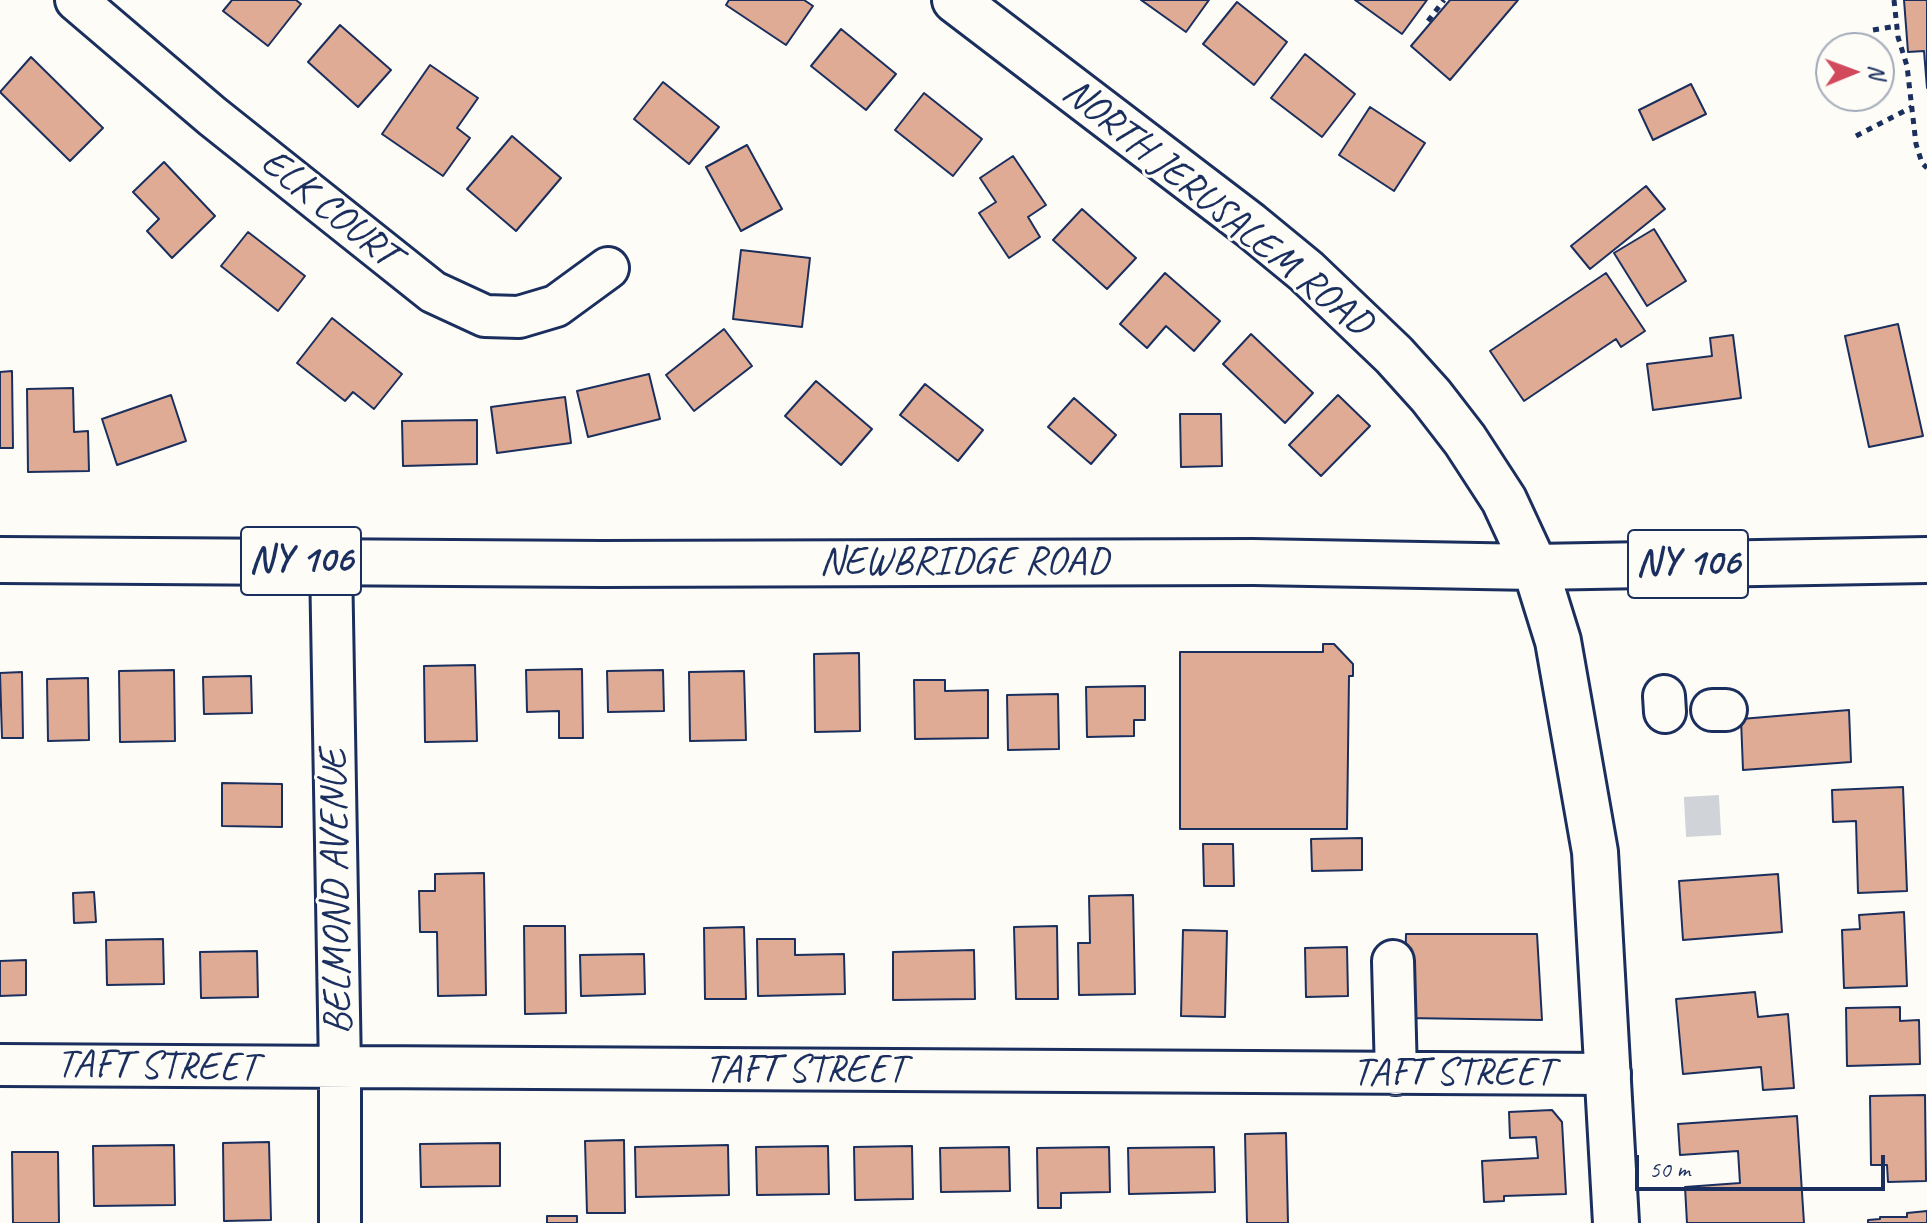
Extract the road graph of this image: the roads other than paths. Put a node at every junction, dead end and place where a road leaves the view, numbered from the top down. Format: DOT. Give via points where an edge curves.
graph roads {
  1 [pos="76,0"];
  2 [pos="955,0"];
  3 [pos="608,268"];
  4 [pos="0,560"];
  5 [pos="1927,560"];
  6 [pos="331,562"];
  7 [pos="1535,567"];
  8 [pos="1393,961"];
  9 [pos="0,1065"];
  10 [pos="340,1069"];
  11 [pos="1396,1074"];
  12 [pos="1610,1074"];
  13 [pos="340,1223"];
  14 [pos="1616,1223"];
  1 -- 3 [label="street, ELK COURT" via="433,292 485,316 519,317 556,306"];
  2 -- 7 [label="main road, NORTH JERUSALEM ROAD" via="1250,225 1354,315 1414,376 1465,440 1504,500"];
  4 -- 6 [label="main road, NEWBRIDGE ROAD / NY 106"];
  5 -- 7 [label="main road, NEWBRIDGE ROAD / NY 106"];
  6 -- 7 [label="main road, NEWBRIDGE ROAD / NY 106"];
  6 -- 10 [label="street, BELMOND AVENUE"];
  7 -- 12 [label="main road, NORTH JERUSALEM ROAD" via="1558,641 1595,852"];
  8 -- 11 [label="street"];
  9 -- 10 [label="street, TAFT STREET"];
  10 -- 11 [label="street, TAFT STREET"];
  10 -- 13 [label="street, BELMOND AVENUE"];
  11 -- 12 [label="street, TAFT STREET"];
  12 -- 14 [label="main road, NORTH JERUSALEM ROAD"];
}
